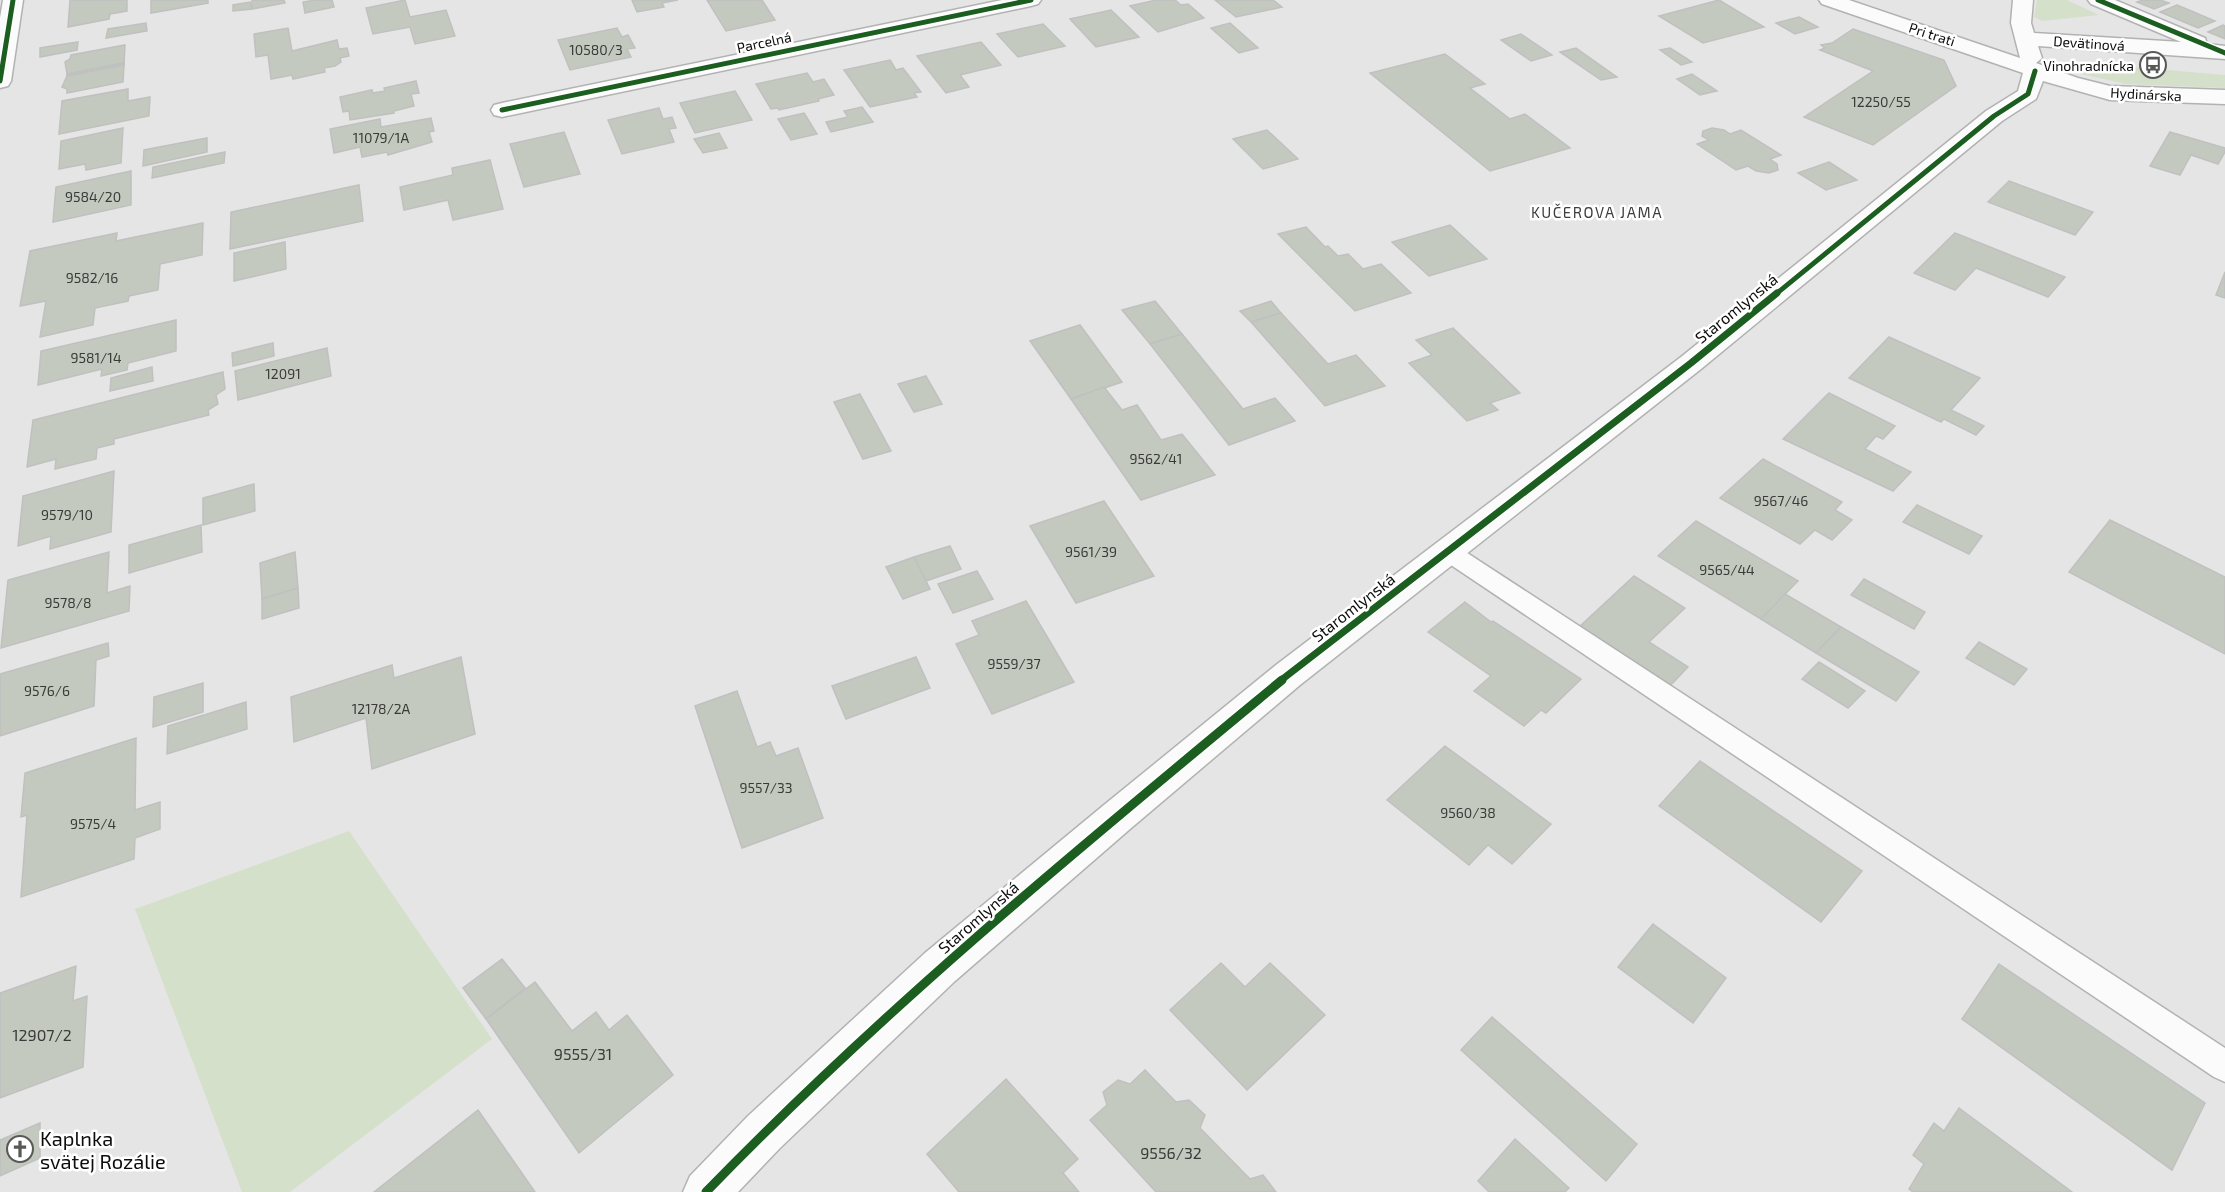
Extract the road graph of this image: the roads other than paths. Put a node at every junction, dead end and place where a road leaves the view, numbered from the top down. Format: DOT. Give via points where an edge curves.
graph roads {
  1 [pos="13,0"];
  2 [pos="1031,0"];
  3 [pos="1828,0"];
  4 [pos="2024,0"];
  5 [pos="2098,0"];
  6 [pos="2025,39"];
  7 [pos="2222,52"];
  8 [pos="2034,71"];
  9 [pos="0,81"];
  10 [pos="2225,97"];
  11 [pos="502,110"];
  12 [pos="1448,551"];
  13 [pos="2225,1066"];
  14 [pos="706,1192"];
  1 -- 9 [label="street"];
  2 -- 11 [label="street, Parcelná"];
  3 -- 8 [label="street, Pri trati"];
  4 -- 6 [label="street" via="2021,24"];
  5 -- 7 [label="street"];
  6 -- 7 [label="street, Devätinová"];
  6 -- 8 [label="street"];
  8 -- 10 [label="street, Hydinárska" via="2110,93"];
  8 -- 12 [label="street, Staromlynská" via="2028,94"];
  12 -- 13 [label="lane"];
  12 -- 14 [label="street, Staromlynská" via="1288,675 949,960 764,1132"];
}
